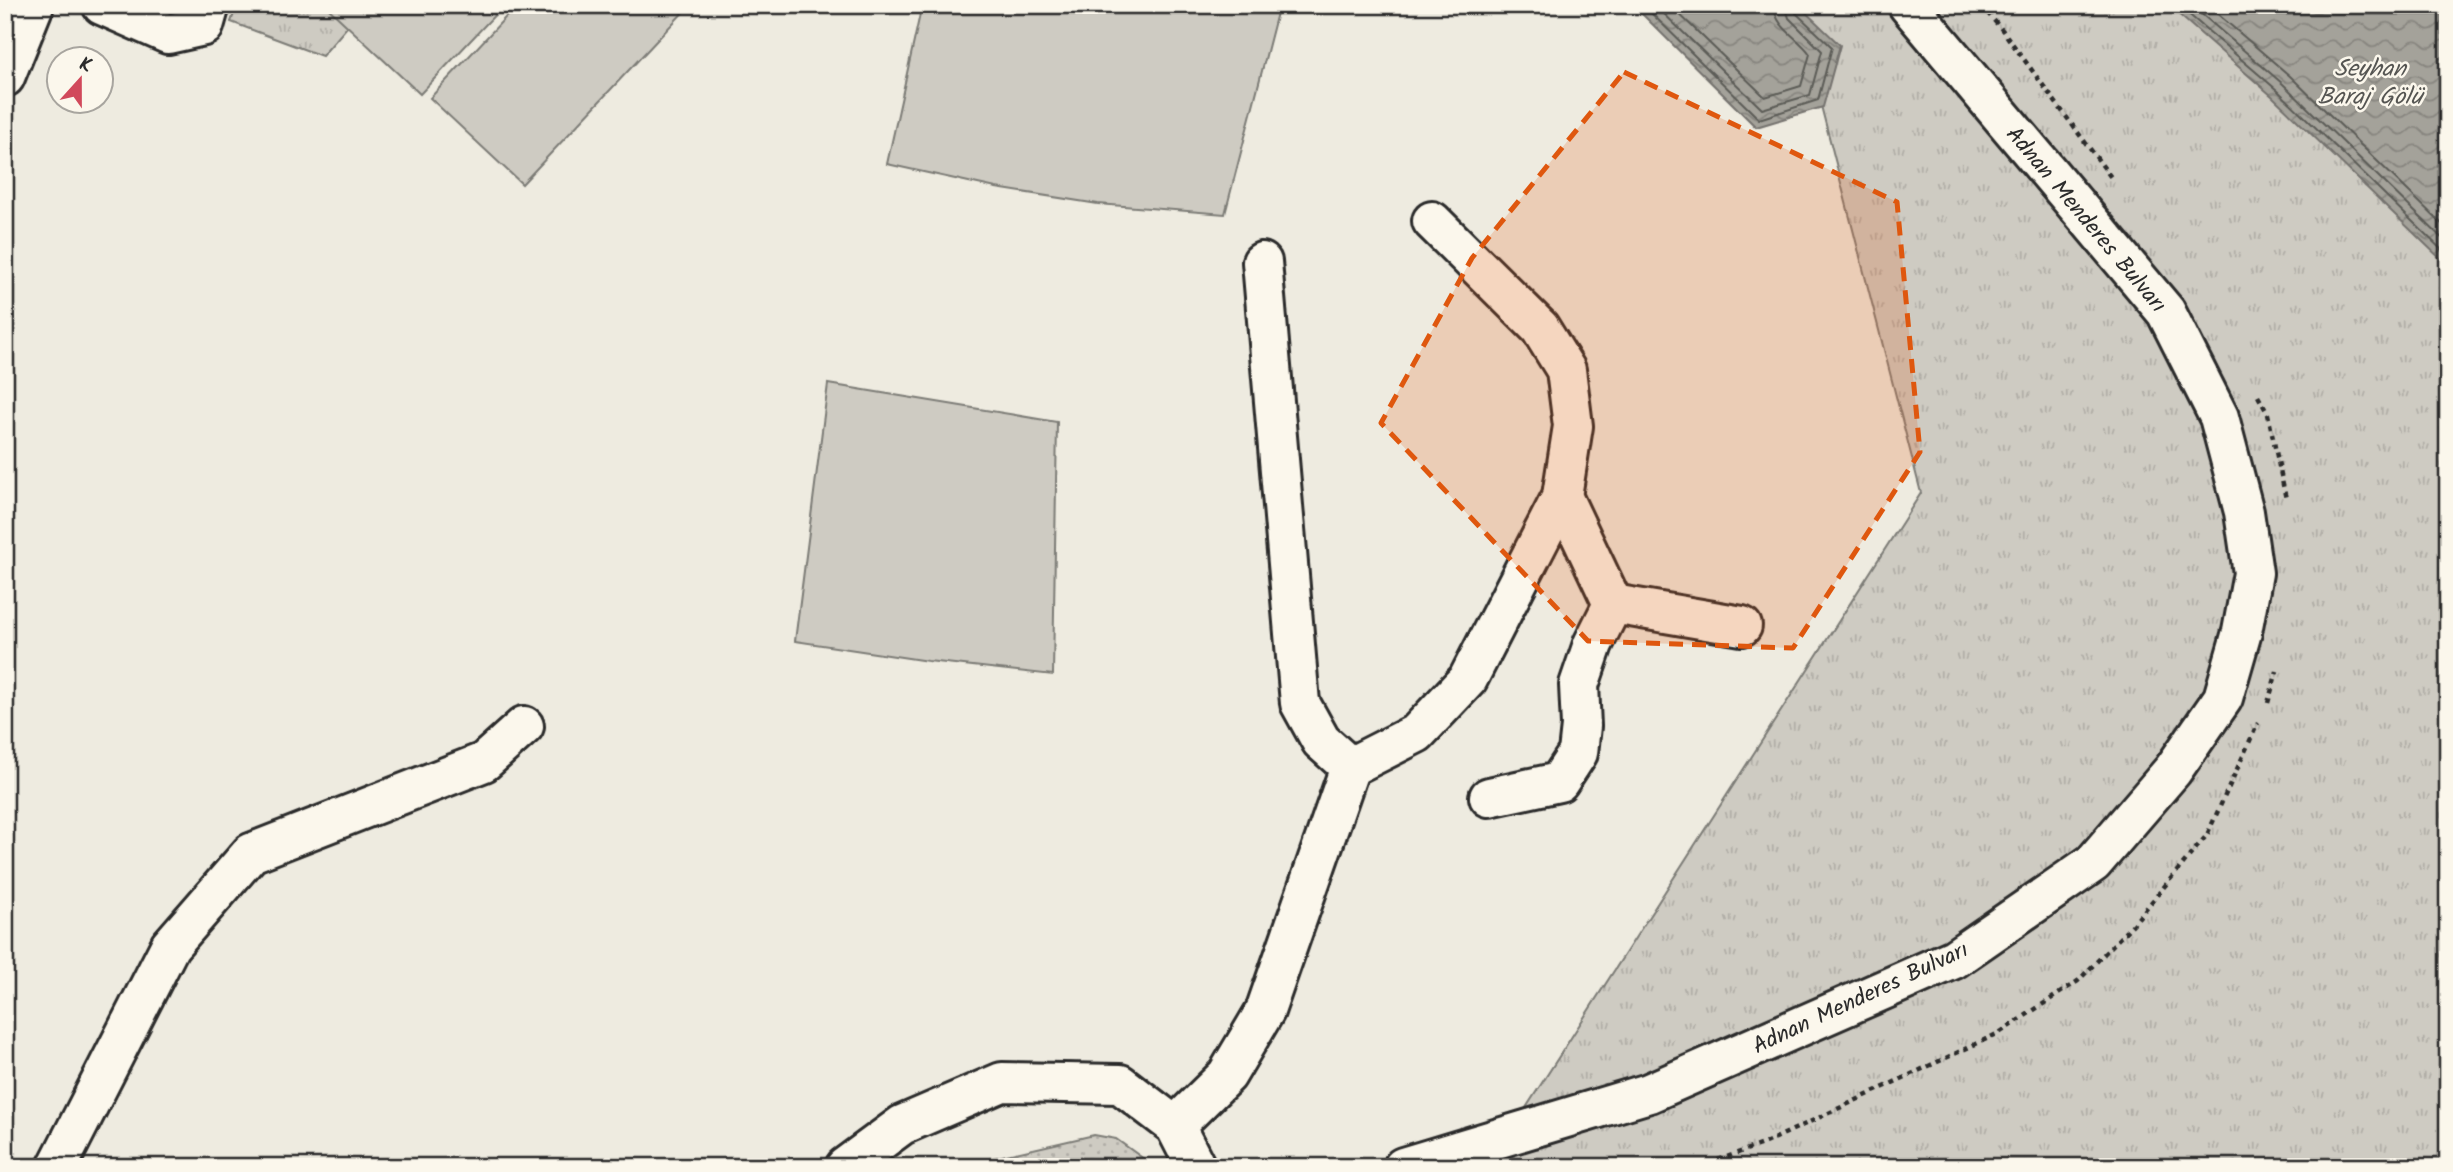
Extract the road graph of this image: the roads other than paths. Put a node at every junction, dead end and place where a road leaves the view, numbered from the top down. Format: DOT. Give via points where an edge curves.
graph roads {
  1 [pos="34,5"];
  2 [pos="102,5"];
  3 [pos="210,5"];
  4 [pos="1908,5"];
  5 [pos="5,77"];
  6 [pos="1432,221"];
  7 [pos="1262,262"];
  8 [pos="1562,496"];
  9 [pos="1613,604"];
  10 [pos="1741,626"];
  11 [pos="524,726"];
  12 [pos="1350,767"];
  13 [pos="1489,797"];
  14 [pos="1175,1126"];
  15 [pos="57,1167"];
  16 [pos="845,1167"];
  17 [pos="1196,1167"];
  18 [pos="1403,1167"];
  1 -- 5 [label="street"];
  2 -- 3 [label="street" via="168,34 204,26"];
  4 -- 18 [label="street, Adnan Menderes Bulvarı" via="2166,312 2219,417 2244,512 2253,573 2223,698 2173,770 2092,863 1954,959 1649,1093"];
  6 -- 8 [label="street" via="1540,328 1566,370 1573,426"];
  7 -- 12 [label="street" via="1300,703 1321,741"];
  8 -- 9 [label="street"];
  8 -- 12 [label="street" via="1468,679 1417,733"];
  9 -- 10 [label="street"];
  9 -- 13 [label="street" via="1579,685 1578,752 1559,782"];
  11 -- 15 [label="street" via="484,762 251,853 170,946"];
  12 -- 14 [label="street" via="1265,1011 1227,1075"];
  14 -- 16 [label="street" via="1120,1084 1002,1082 902,1125"];
  14 -- 17 [label="street"];
}
